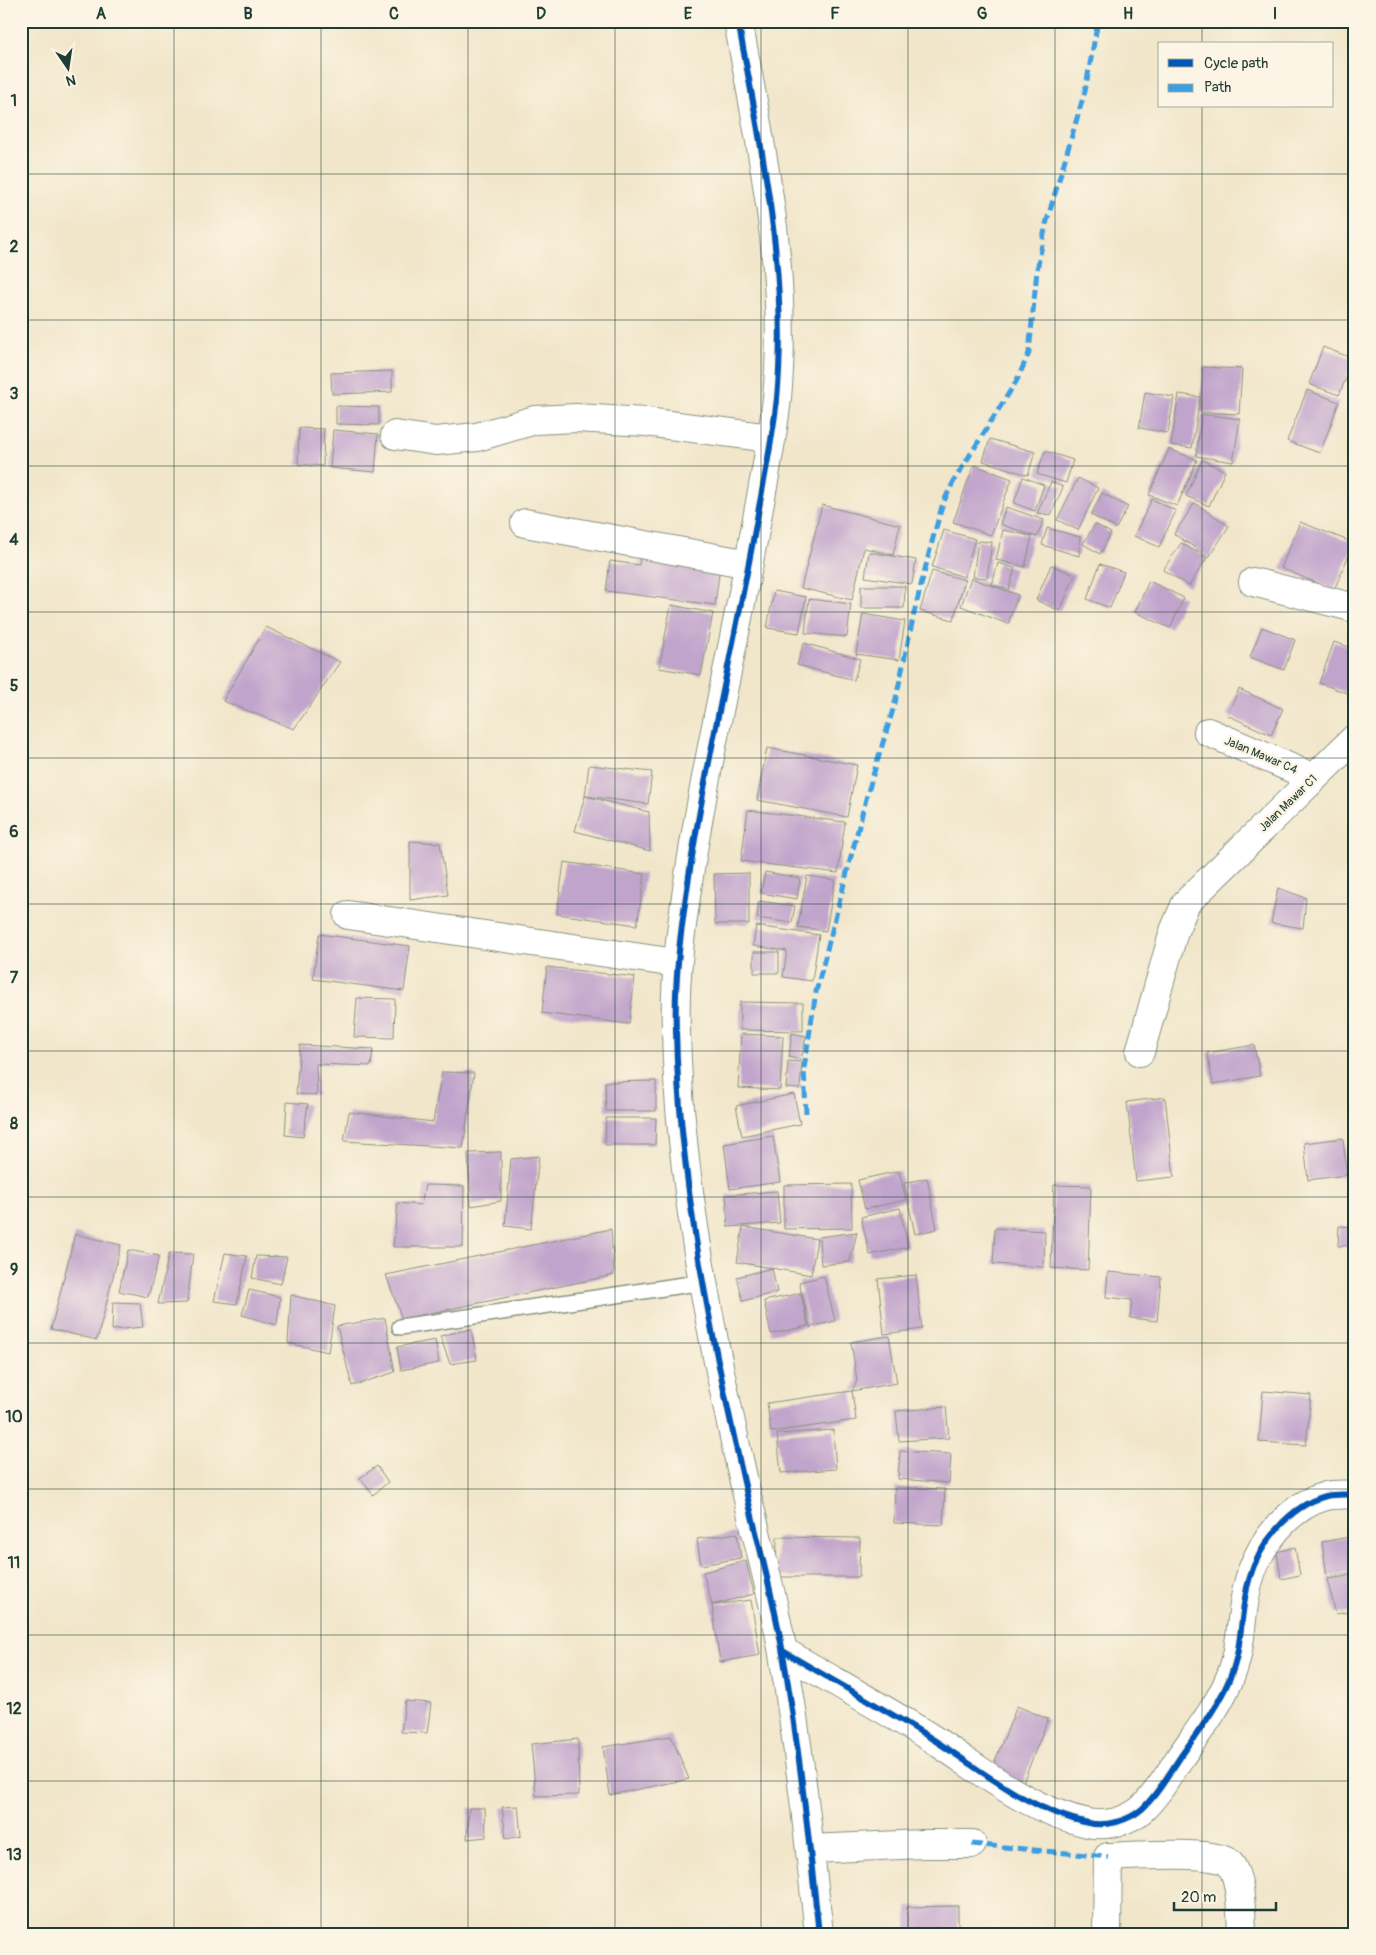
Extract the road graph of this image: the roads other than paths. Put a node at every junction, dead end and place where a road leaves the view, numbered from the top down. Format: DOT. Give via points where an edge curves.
graph roads {
  1 [pos="738,21"];
  2 [pos="395,435"];
  3 [pos="771,438"];
  4 [pos="525,523"];
  5 [pos="749,564"];
  6 [pos="1254,582"];
  7 [pos="1355,608"];
  8 [pos="1208,732"];
  9 [pos="1355,738"];
  10 [pos="1314,778"];
  11 [pos="348,915"];
  12 [pos="676,963"];
  13 [pos="1140,1052"];
  14 [pos="704,1282"];
  15 [pos="400,1327"];
  16 [pos="1355,1494"];
  17 [pos="783,1651"];
  18 [pos="972,1844"];
  19 [pos="810,1849"];
  20 [pos="819,1934"];
  21 [pos="1107,1934"];
  22 [pos="1242,1934"];
  1 -- 3 [label="street" via="770,211 779,294 781,328 777,400"];
  2 -- 3 [label="street" via="436,441 477,437 535,420 576,418 646,422"];
  3 -- 5 [label="street"];
  4 -- 5 [label="street"];
  5 -- 12 [label="street" via="712,742"];
  6 -- 7 [label="street"];
  8 -- 10 [label="street, Jalan Mawar C4"];
  9 -- 10 [label="street, Jalan Mawar C1"];
  10 -- 13 [label="street, Jalan Mawar C1" via="1186,903 1174,931"];
  11 -- 12 [label="street"];
  12 -- 14 [label="street" via="679,1099"];
  14 -- 15 [label="lane"];
  14 -- 17 [label="street" via="741,1469"];
  16 -- 17 [label="street" via="1327,1496 1308,1504 1271,1536 1248,1581 1241,1641 1229,1680 1216,1706 1158,1791 1141,1810 1109,1824 1091,1824 1062,1816 1005,1790 934,1741"];
  17 -- 19 [label="street"];
  18 -- 19 [label="street"];
  19 -- 20 [label="street"];
  21 -- 22 [label="street" via="1108,1857 1203,1855 1220,1857 1234,1870"];
}
